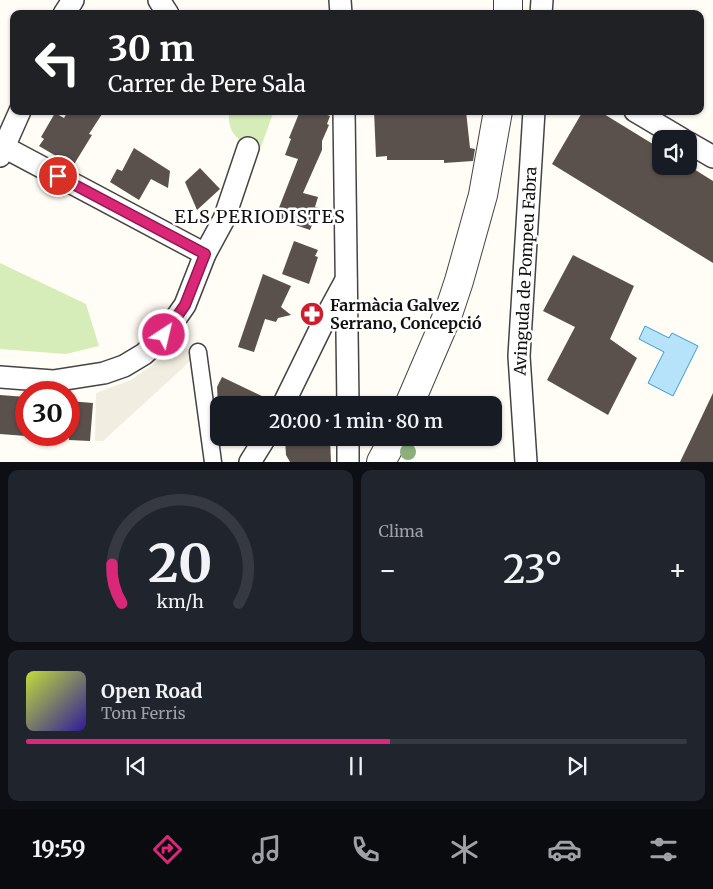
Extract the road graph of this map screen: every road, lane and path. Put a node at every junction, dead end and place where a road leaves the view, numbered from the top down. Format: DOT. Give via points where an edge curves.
graph roads {
  1 [pos="18,115"];
  2 [pos="344,115"];
  3 [pos="497,115"];
  4 [pos="534,115"];
  5 [pos="642,115"];
  6 [pos="667,130"];
  7 [pos="248,148"];
  8 [pos="697,148"];
  9 [pos="2,152"];
  10 [pos="713,157"];
  11 [pos="205,254"];
  12 [pos="348,278"];
  13 [pos="198,352"];
  14 [pos="0,377"];
  15 [pos="287,396"];
  16 [pos="348,396"];
  17 [pos="412,396"];
  18 [pos="260,446"];
  19 [pos="348,446"];
  20 [pos="390,446"];
  21 [pos="213,462"];
  22 [pos="250,462"];
  23 [pos="348,462"];
  24 [pos="381,462"];
  25 [pos="526,462"];
  1 -- 9 [label="street"];
  2 -- 12 [label="street"];
  3 -- 17 [label="street" via="483,195 459,281"];
  4 -- 25 [label="street, Avinguda de Pompeu Fabra" via="519,356"];
  5 -- 6 [label="street"];
  7 -- 11 [label="street" via="224,220"];
  8 -- 10 [label="street"];
  9 -- 11 [label="street"];
  11 -- 14 [label="street" via="185,305 164,335 144,354 124,366 104,373 53,381"];
  12 -- 15 [label="street"];
  12 -- 16 [label="street"];
  13 -- 21 [label="street"];
  18 -- 22 [label="street"];
  19 -- 23 [label="street"];
  20 -- 24 [label="street"];
}
